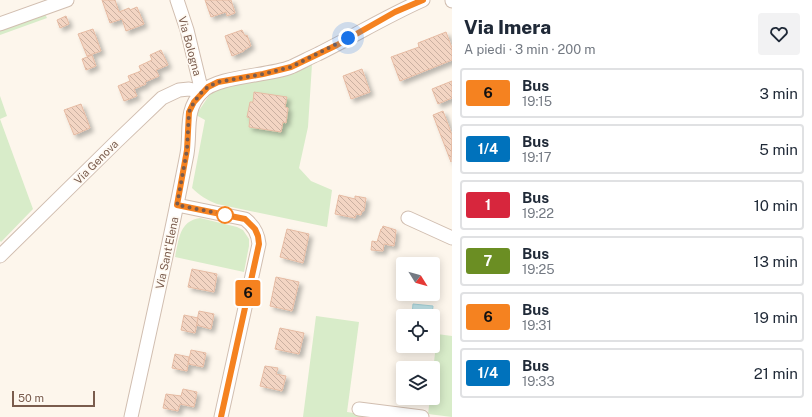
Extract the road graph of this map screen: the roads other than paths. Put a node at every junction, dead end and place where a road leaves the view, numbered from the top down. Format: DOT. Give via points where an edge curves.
graph roads {
  1 [pos="66,0"];
  2 [pos="177,0"];
  3 [pos="423,0"];
  4 [pos="50,3"];
  5 [pos="0,24"];
  6 [pos="202,92"];
  7 [pos="177,205"];
  8 [pos="408,218"];
  9 [pos="452,238"];
  10 [pos="0,256"];
  11 [pos="359,409"];
  12 [pos="131,417"];
  13 [pos="221,417"];
  14 [pos="422,417"];
  1 -- 4 [label="street"];
  2 -- 6 [label="street, Via Bologna"];
  3 -- 6 [label="street, Via Sant'Elena" via="291,67 218,82"];
  4 -- 5 [label="street"];
  6 -- 7 [label="street, Via Sant'Elena" via="189,112 187,150"];
  6 -- 10 [label="street, Via Genova" via="179,90 162,98"];
  7 -- 12 [label="street, Via Sant'Elena"];
  7 -- 13 [label="street" via="245,219 258,236 259,244"];
  8 -- 9 [label="street"];
  11 -- 14 [label="street"];
}
